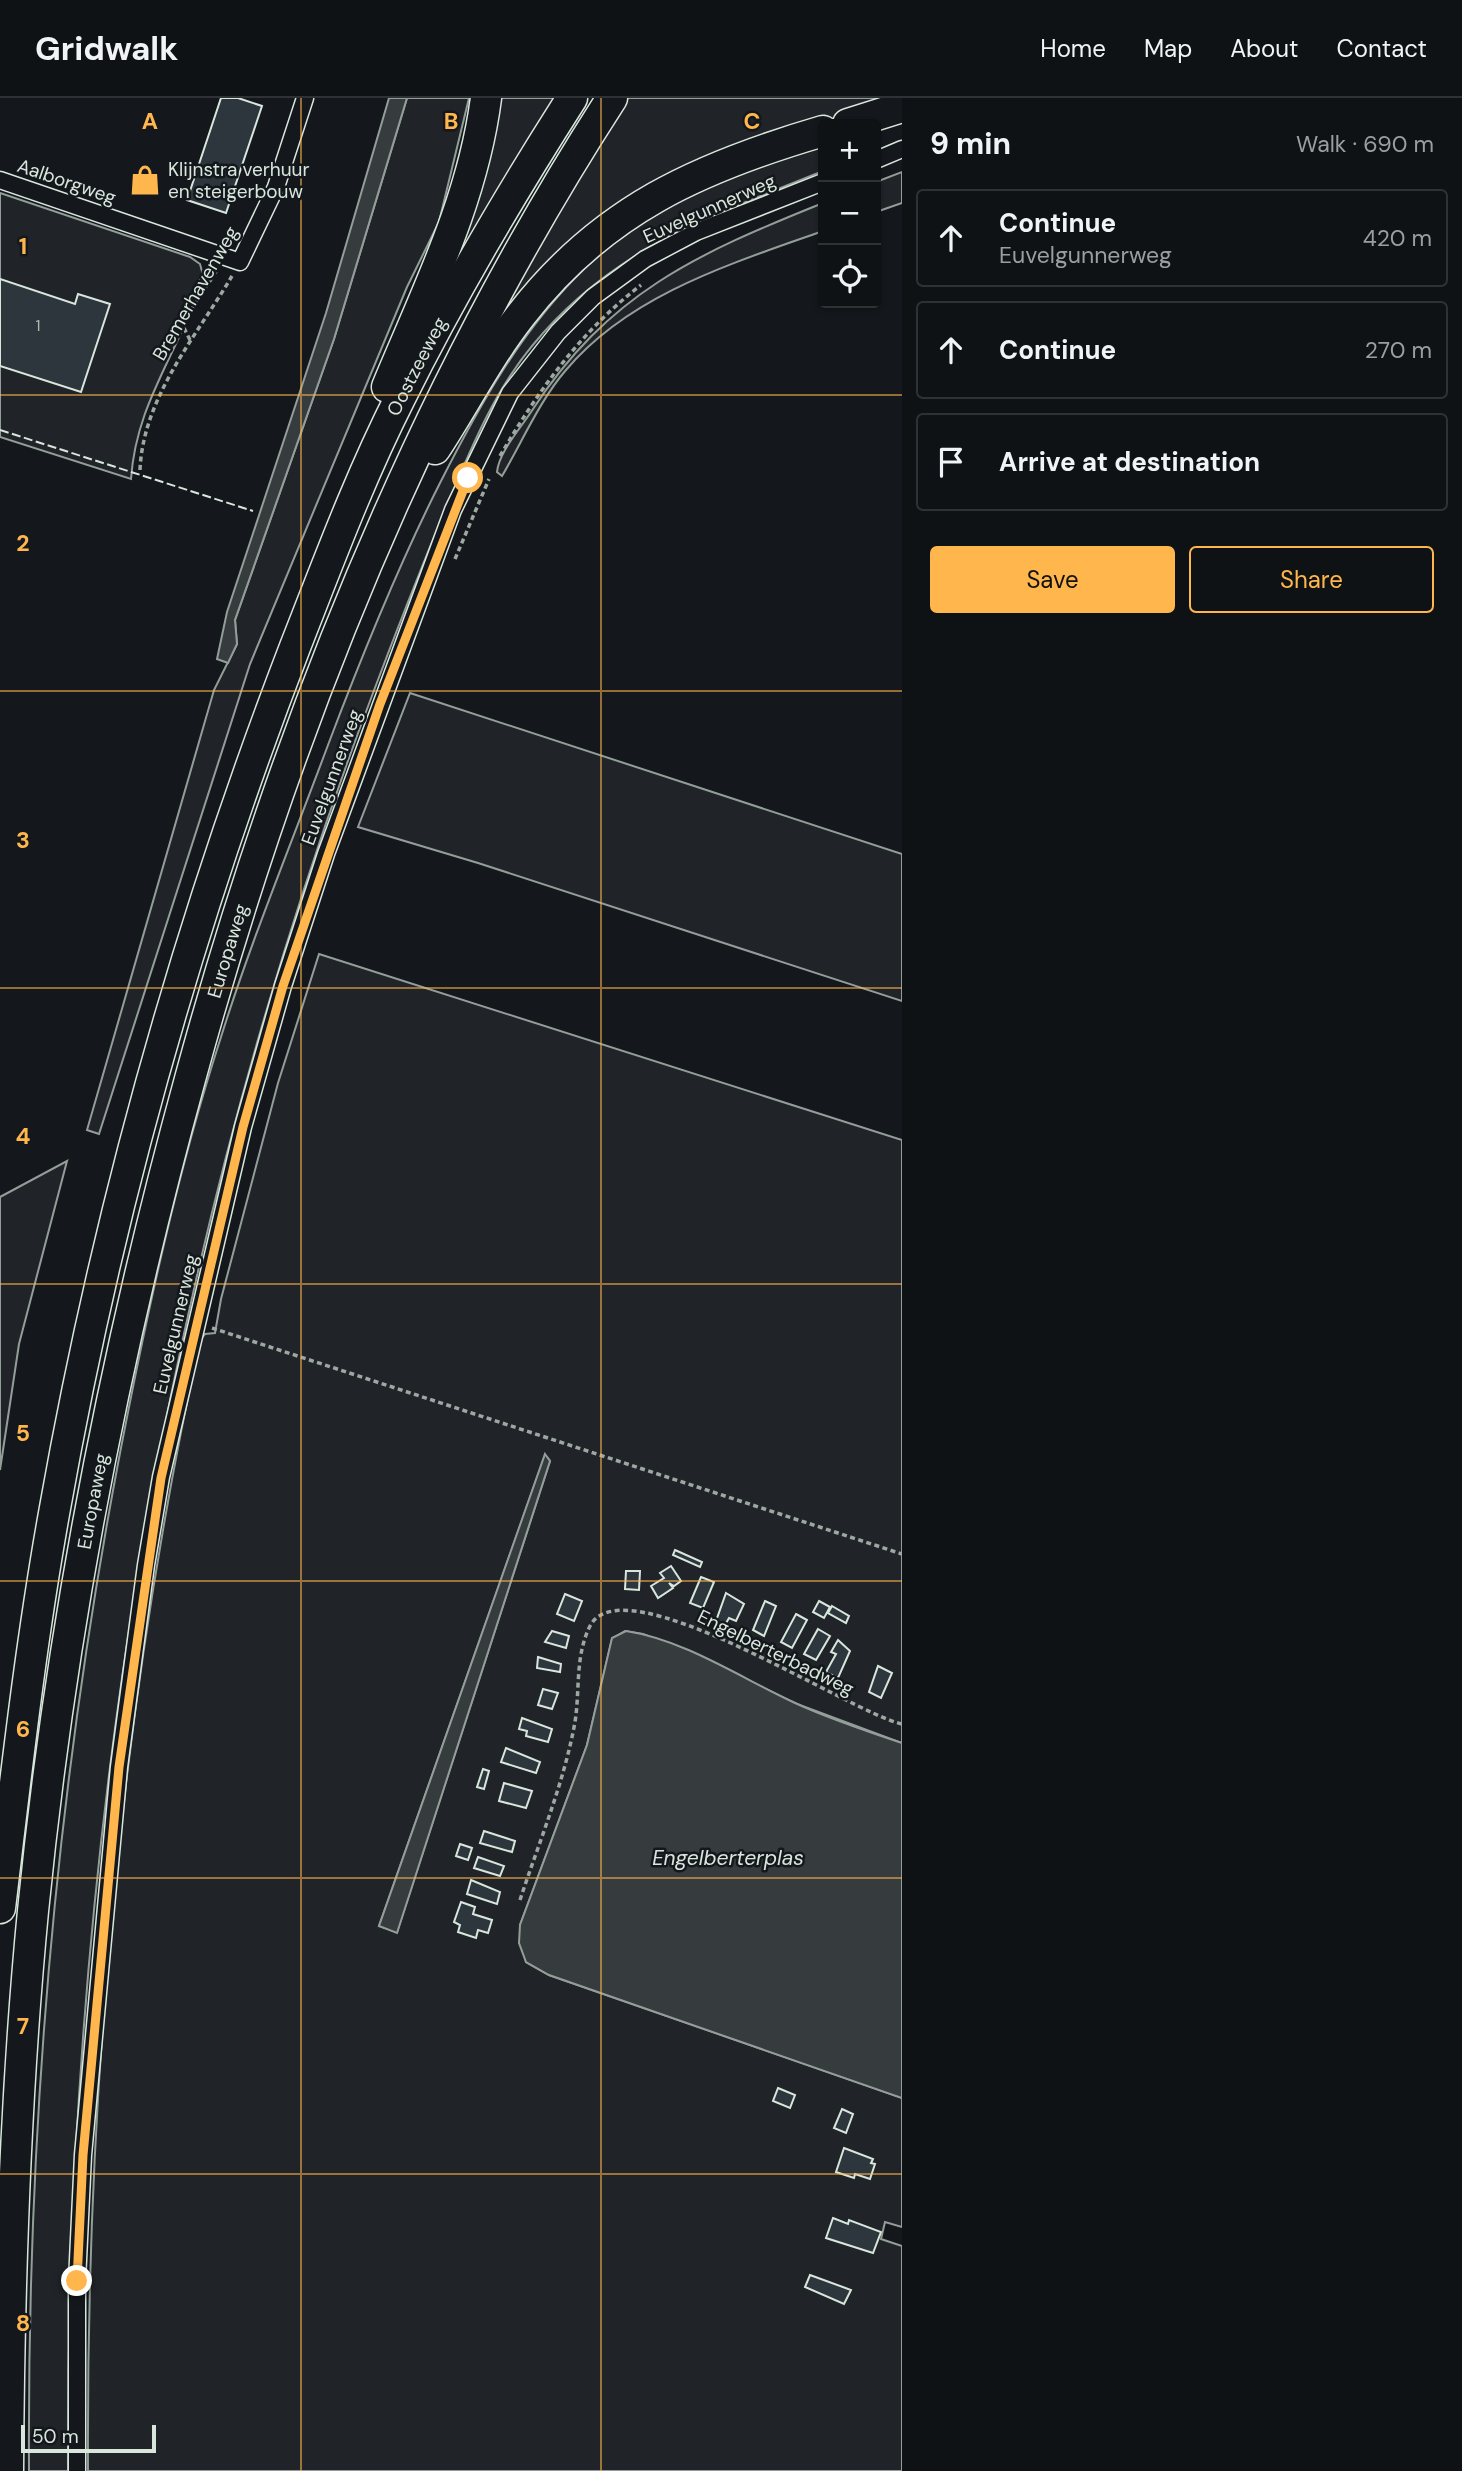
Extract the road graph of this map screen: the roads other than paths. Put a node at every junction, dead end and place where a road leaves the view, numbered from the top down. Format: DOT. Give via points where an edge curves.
graph roads {
  1 [pos="305,98"];
  2 [pos="486,98"];
  3 [pos="572,98"];
  4 [pos="612,98"];
  5 [pos="902,107"];
  6 [pos="864,119"];
  7 [pos="818,133"];
  8 [pos="902,149"];
  9 [pos="881,158"];
  10 [pos="0,180"];
  11 [pos="818,184"];
  12 [pos="233,259"];
  13 [pos="364,566"];
  14 [pos="294,651"];
  15 [pos="0,1908"];
  16 [pos="8,2471"];
  17 [pos="76,2471"];
  1 -- 12 [label="street, Bremerhavenweg" via="276,187"];
  2 -- 14 [label="highway" via="459,210 332,528"];
  3 -- 14 [label="highway, Oostzeeweg" via="478,253 399,399 346,515"];
  4 -- 13 [label="highway, Oostzeeweg" via="566,169 468,346"];
  5 -- 6 [label="highway"];
  7 -- 13 [label="highway" via="687,179 622,218 558,273 506,335"];
  8 -- 9 [label="street"];
  10 -- 12 [label="street, Aalborgweg"];
  11 -- 17 [label="street, Euvelgunnerweg" via="696,232 645,259 593,297 558,332 510,393 453,510 283,986 243,1127 193,1335 146,1564 119,1767 83,2155"];
  13 -- 16 [label="highway, Europaweg" via="279,788 209,1007 144,1254 85,1534 49,1783 21,2059 11,2246"];
  14 -- 15 [label="highway, Europaweg" via="242,789 168,1024 94,1310 36,1620"];
}
